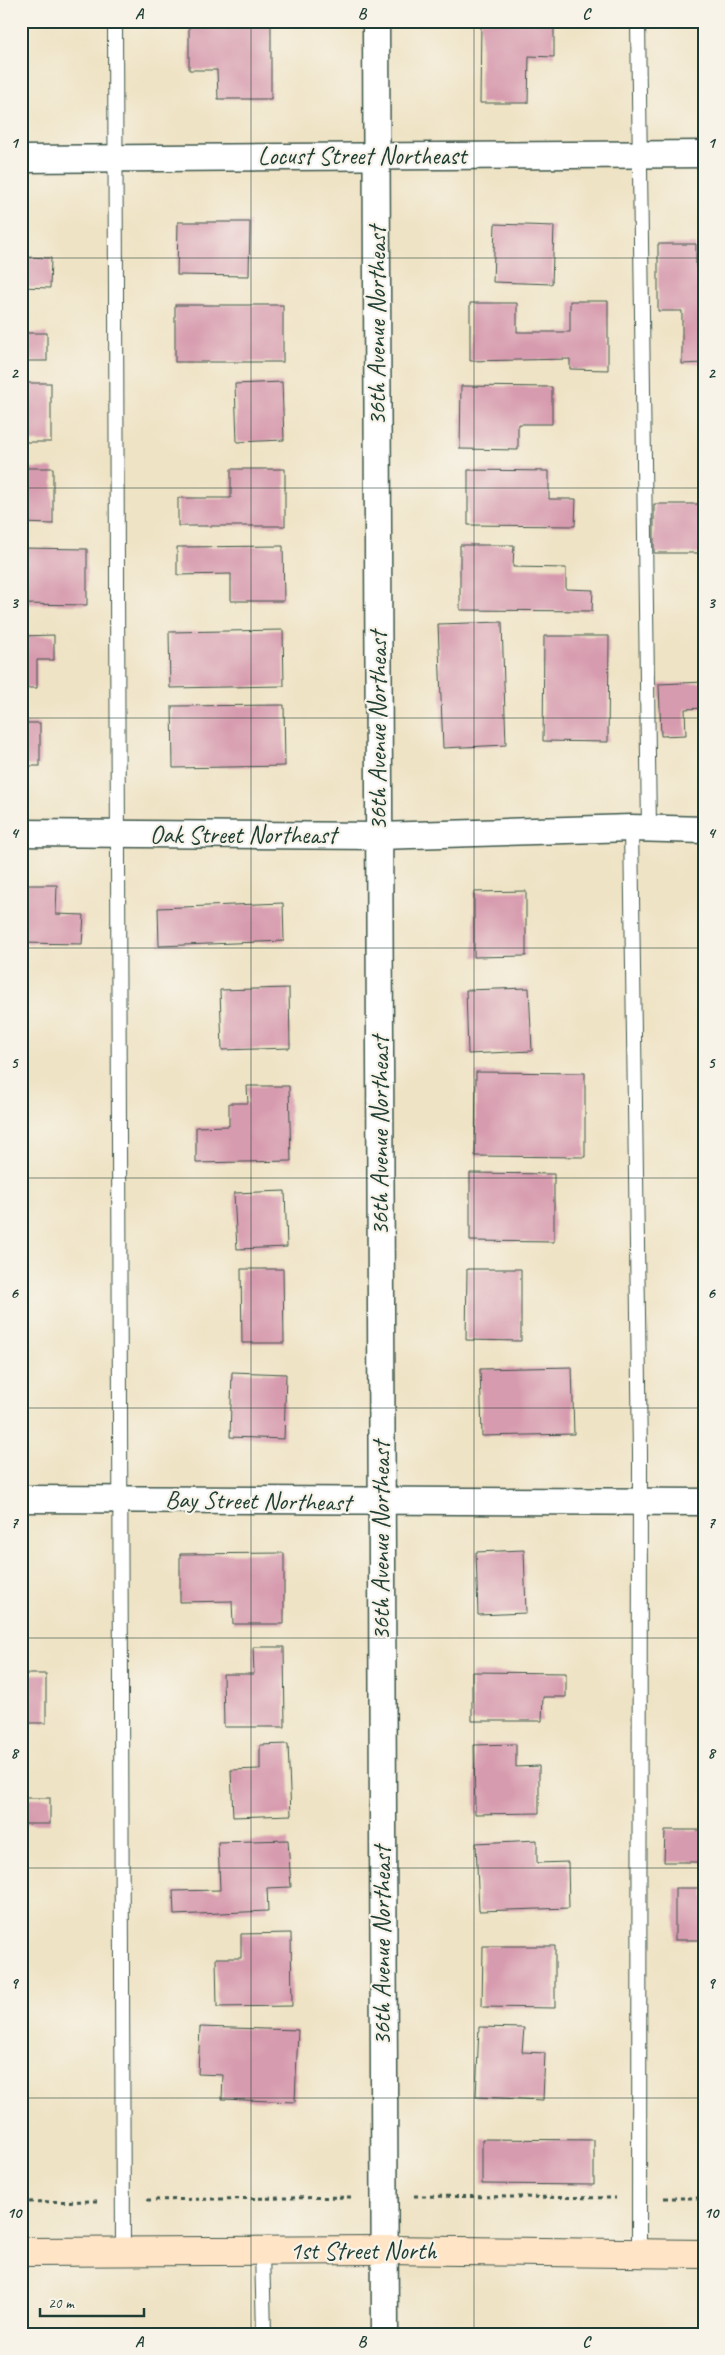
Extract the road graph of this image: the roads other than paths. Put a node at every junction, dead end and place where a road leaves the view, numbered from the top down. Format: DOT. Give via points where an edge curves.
graph roads {
  1 [pos="115,21"];
  2 [pos="376,21"];
  3 [pos="638,21"];
  4 [pos="639,154"];
  5 [pos="704,154"];
  6 [pos="376,155"];
  7 [pos="116,158"];
  8 [pos="21,159"];
  9 [pos="640,829"];
  10 [pos="704,830"];
  11 [pos="21,833"];
  12 [pos="118,834"];
  13 [pos="379,836"];
  14 [pos="21,1499"];
  15 [pos="121,1500"];
  16 [pos="704,1502"];
  17 [pos="381,1503"];
  18 [pos="639,1504"];
  19 [pos="262,2250"];
  20 [pos="384,2250"];
  21 [pos="123,2251"];
  22 [pos="21,2252"];
  23 [pos="639,2253"];
  24 [pos="704,2254"];
  25 [pos="264,2334"];
  26 [pos="385,2334"];
  1 -- 7 [label="lane"];
  2 -- 6 [label="street, 36th Avenue Northeast"];
  3 -- 4 [label="lane"];
  4 -- 5 [label="street, Locust Street Northeast"];
  4 -- 6 [label="street, Locust Street Northeast"];
  4 -- 9 [label="lane"];
  6 -- 7 [label="street, Locust Street Northeast"];
  6 -- 13 [label="street, 36th Avenue Northeast"];
  7 -- 8 [label="street, Locust Street Northeast"];
  7 -- 12 [label="lane"];
  9 -- 10 [label="street, Oak Street Northeast"];
  9 -- 13 [label="street, Oak Street Northeast"];
  9 -- 18 [label="lane"];
  11 -- 12 [label="street, Oak Street Northeast"];
  12 -- 13 [label="street, Oak Street Northeast"];
  12 -- 15 [label="lane"];
  13 -- 17 [label="street, 36th Avenue Northeast"];
  14 -- 15 [label="street, Bay Street Northeast"];
  15 -- 17 [label="street, Bay Street Northeast"];
  15 -- 21 [label="lane"];
  16 -- 18 [label="street, Bay Street Northeast"];
  17 -- 18 [label="street, Bay Street Northeast"];
  17 -- 20 [label="street, 36th Avenue Northeast"];
  18 -- 23 [label="lane"];
  19 -- 20 [label="street, 1st Street North"];
  19 -- 21 [label="street, 1st Street North"];
  19 -- 25 [label="lane"];
  20 -- 23 [label="street, 1st Street North"];
  20 -- 26 [label="street, 36th Avenue Northeast"];
  21 -- 22 [label="street, 1st Street North"];
  23 -- 24 [label="street, 1st Street North"];
}
